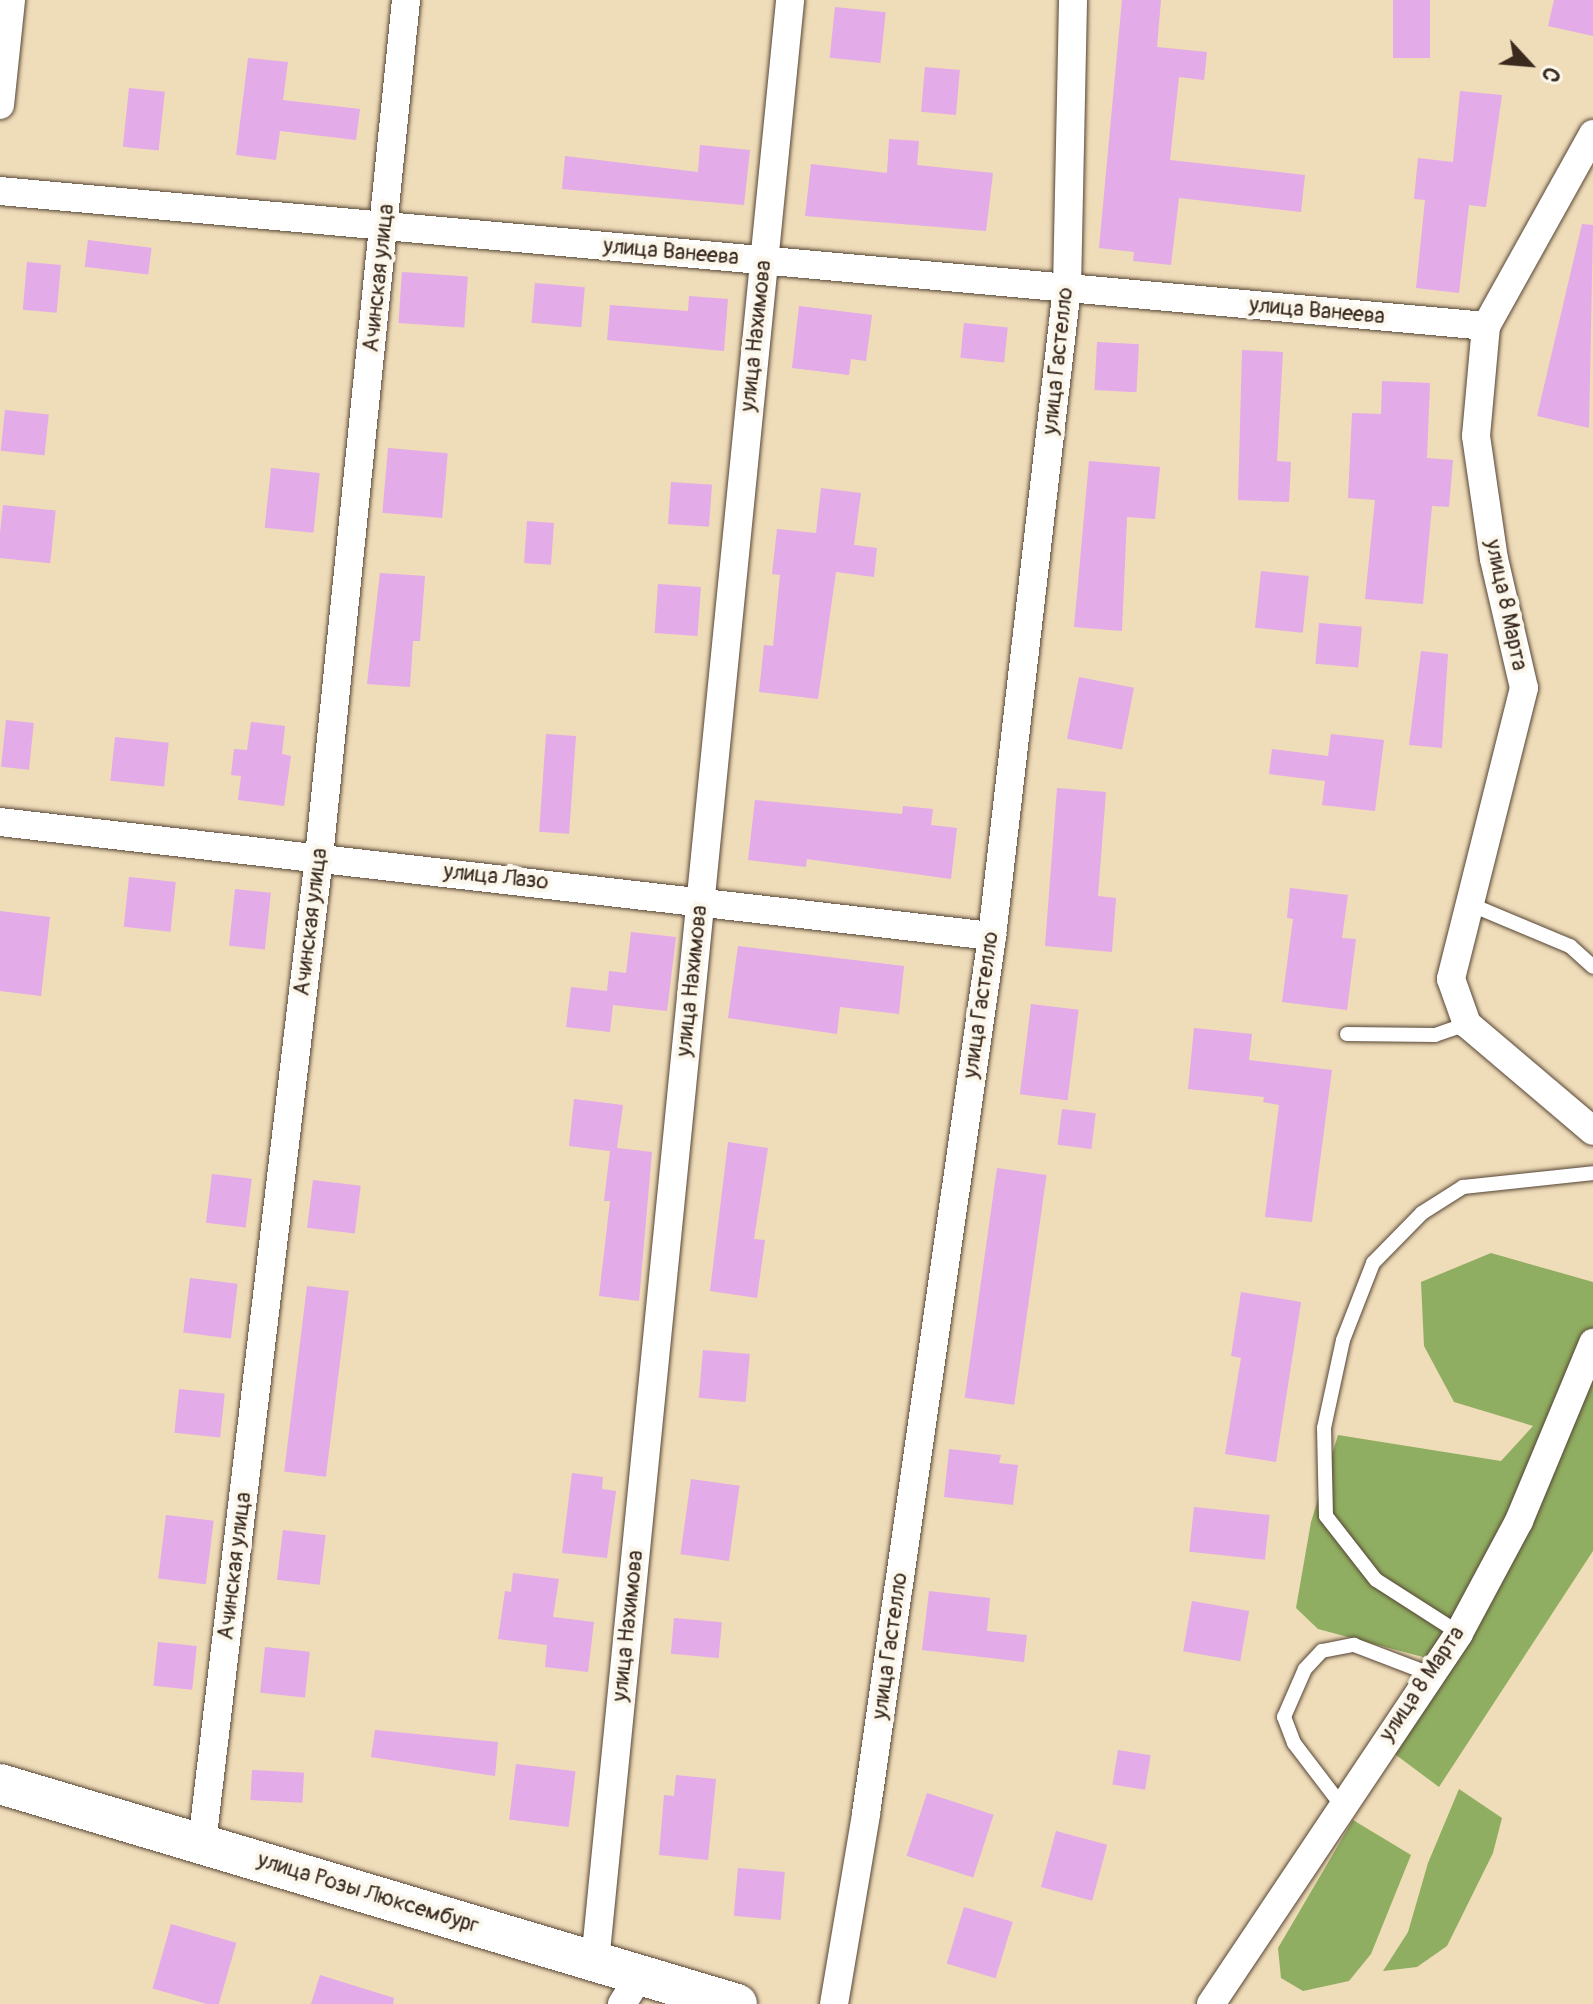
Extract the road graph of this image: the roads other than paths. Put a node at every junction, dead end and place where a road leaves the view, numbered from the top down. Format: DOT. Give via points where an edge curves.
graph roads {
  1 [pos="11,0"];
  2 [pos="406,0"];
  3 [pos="790,0"];
  4 [pos="1073,0"];
  5 [pos="0,105"];
  6 [pos="1593,134"];
  7 [pos="0,191"];
  8 [pos="385,226"];
  9 [pos="764,260"];
  10 [pos="1067,288"];
  11 [pos="1486,326"];
  12 [pos="0,822"];
  13 [pos="319,857"];
  14 [pos="700,900"];
  15 [pos="1467,903"];
  16 [pos="992,936"];
  17 [pos="1570,946"];
  18 [pos="1593,950"];
  19 [pos="1593,967"];
  20 [pos="1467,1024"];
  21 [pos="1347,1034"];
  22 [pos="1593,1131"];
  23 [pos="1593,1173"];
  24 [pos="1593,1343"];
  25 [pos="1459,1633"];
  26 [pos="1430,1674"];
  27 [pos="0,1784"];
  28 [pos="1342,1806"];
  29 [pos="202,1843"];
  30 [pos="595,1962"];
  31 [pos="631,1990"];
  32 [pos="737,2004"];
  33 [pos="834,2004"];
  34 [pos="1211,2004"];
  1 -- 5 [label="street"];
  2 -- 8 [label="street, Ачинская улица"];
  3 -- 9 [label="street, улица Нахимова"];
  4 -- 10 [label="street, улица Гастелло"];
  6 -- 11 [label="street, улица 8 Марта"];
  7 -- 8 [label="street, улица Ванеева"];
  8 -- 9 [label="street, улица Ванеева"];
  8 -- 13 [label="street, Ачинская улица"];
  9 -- 10 [label="street, улица Ванеева"];
  9 -- 14 [label="street, улица Нахимова"];
  10 -- 11 [label="street, улица Ванеева"];
  10 -- 16 [label="street, улица Гастелло"];
  11 -- 15 [label="street, улица 8 Марта" via="1476,436 1494,559 1524,688"];
  12 -- 13 [label="street, улица Лазо"];
  13 -- 14 [label="street, улица Лазо"];
  13 -- 29 [label="street, Ачинская улица"];
  14 -- 16 [label="street, улица Лазо"];
  14 -- 30 [label="street, улица Нахимова"];
  15 -- 17 [label="lane"];
  15 -- 20 [label="street, улица 8 Марта" via="1451,979"];
  16 -- 33 [label="street, улица Гастелло"];
  17 -- 18 [label="lane"];
  17 -- 19 [label="lane"];
  20 -- 21 [label="lane" via="1435,1035"];
  20 -- 22 [label="street"];
  23 -- 25 [label="lane" via="1463,1187 1422,1213 1373,1263 1343,1340 1324,1428 1326,1516 1376,1580"];
  24 -- 25 [label="street, улица 8 Марта" via="1519,1521"];
  25 -- 26 [label="street, улица 8 Марта"];
  26 -- 28 [label="street, улица 8 Марта"];
  26 -- 28 [label="lane" via="1354,1645 1322,1651 1305,1669 1284,1717 1294,1743"];
  27 -- 29 [label="street, улица Розы Люксембург"];
  28 -- 34 [label="street, улица 8 Марта"];
  29 -- 30 [label="street, улица Розы Люксембург"];
  30 -- 31 [label="street, улица Розы Люксембург"];
  31 -- 32 [label="street, улица Розы Люксембург"];
}
